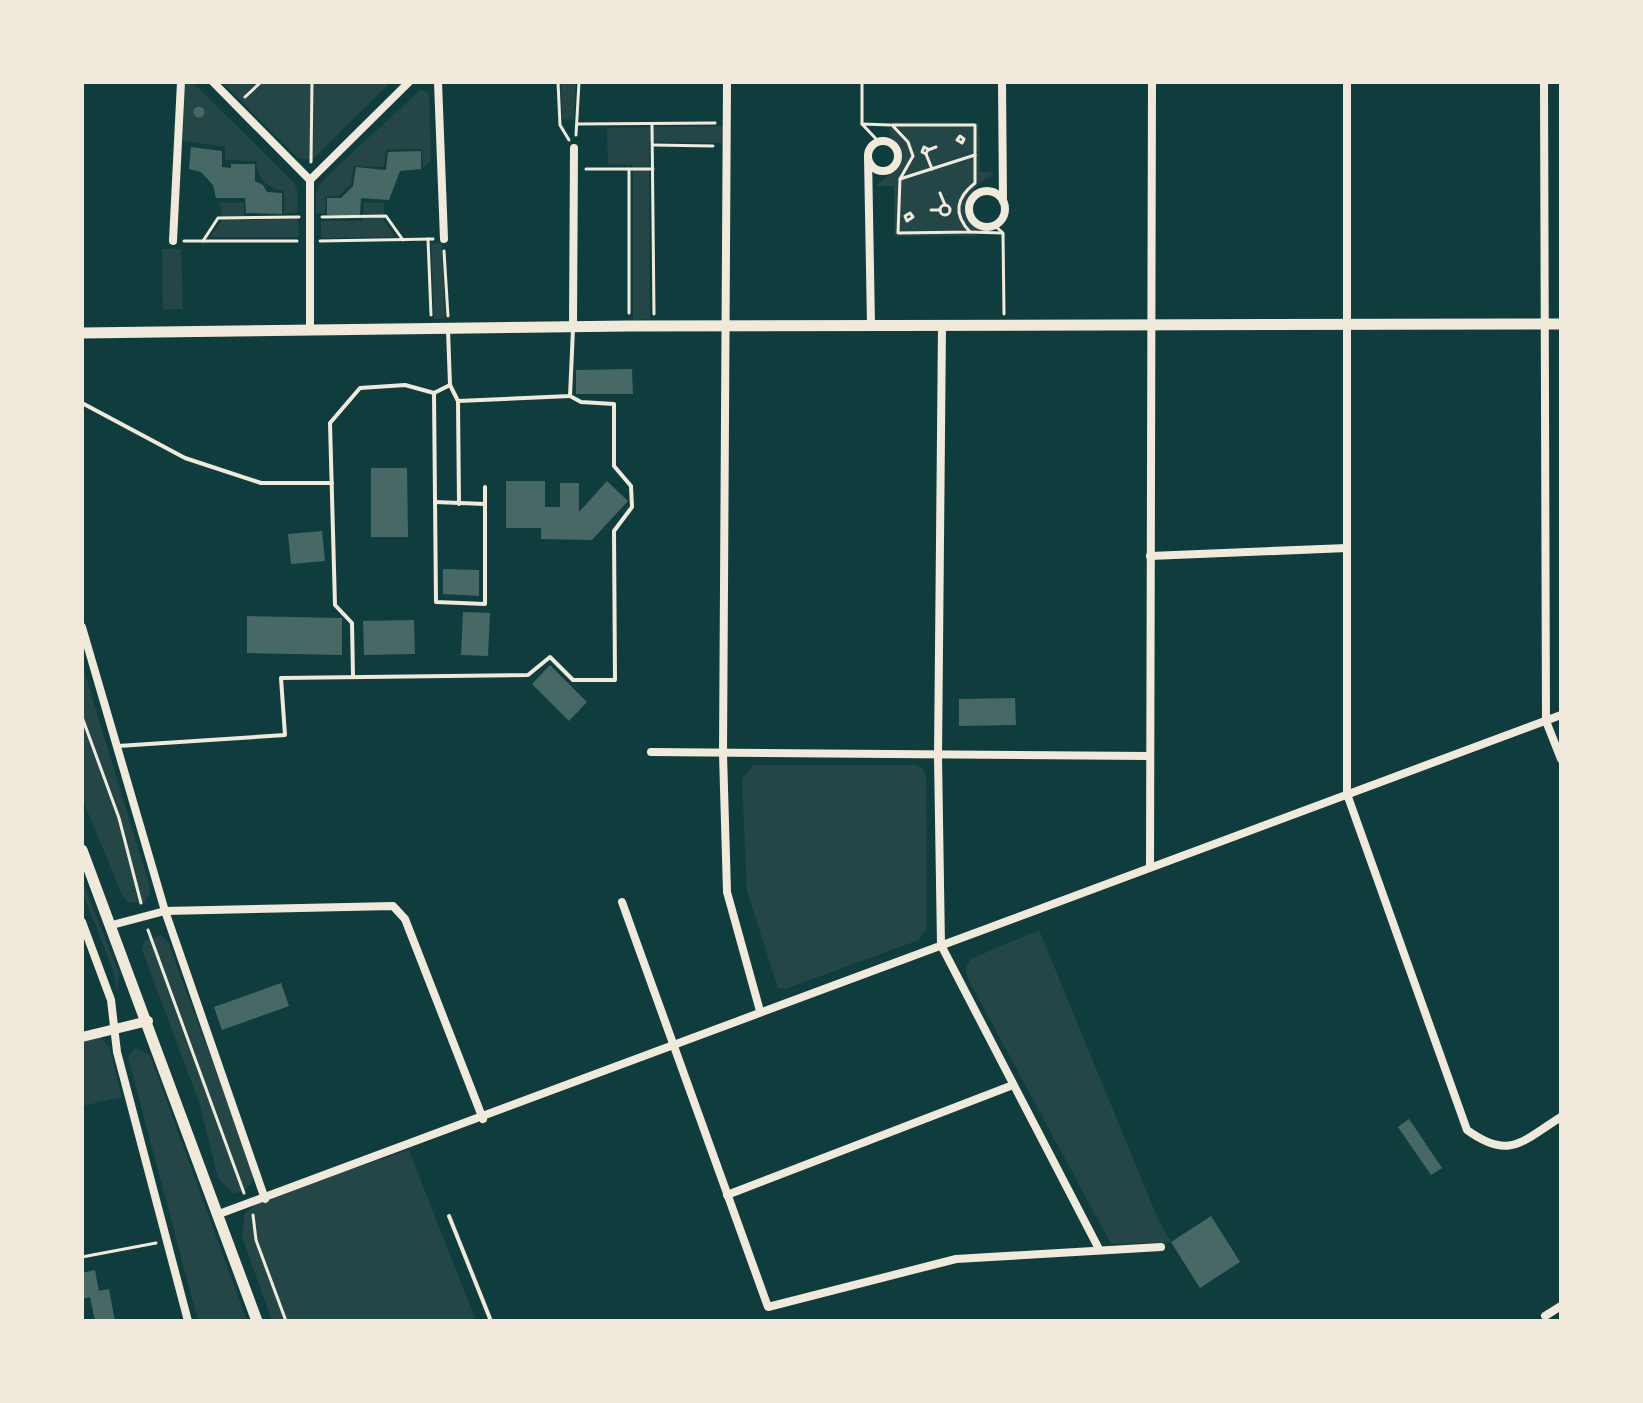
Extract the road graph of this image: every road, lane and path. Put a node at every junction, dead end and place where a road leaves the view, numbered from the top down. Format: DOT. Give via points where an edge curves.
graph roads {
  1 [pos="181,82"];
  2 [pos="213,82"];
  3 [pos="261,82"];
  4 [pos="312,82"];
  5 [pos="409,82"];
  6 [pos="438,82"];
  7 [pos="558,82"];
  8 [pos="579,82"];
  9 [pos="727,82"];
  10 [pos="862,82"];
  11 [pos="1002,82"];
  12 [pos="1152,82"];
  13 [pos="1347,82"];
  14 [pos="1544,82"];
  15 [pos="236,105"];
  16 [pos="727,123"];
  17 [pos="577,124"];
  18 [pos="652,124"];
  19 [pos="862,124"];
  20 [pos="892,125"];
  21 [pos="936,125"];
  22 [pos="938,131"];
  23 [pos="975,140"];
  24 [pos="878,141"];
  25 [pos="949,143"];
  26 [pos="653,145"];
  27 [pos="727,146"];
  28 [pos="936,147"];
  29 [pos="574,148"];
  30 [pos="975,155"];
  31 [pos="868,156"];
  32 [pos="574,168"];
  33 [pos="629,169"];
  34 [pos="653,169"];
  35 [pos="932,169"];
  36 [pos="900,179"];
  37 [pos="310,180"];
  38 [pos="940,193"];
  39 [pos="1003,201"];
  40 [pos="945,205"];
  41 [pos="931,210"];
  42 [pos="940,210"];
  43 [pos="950,210"];
  44 [pos="958,210"];
  45 [pos="918,214"];
  46 [pos="898,217"];
  47 [pos="994,225"];
  48 [pos="929,227"];
  49 [pos="931,232"];
  50 [pos="970,232"];
  51 [pos="1003,233"];
  52 [pos="428,239"];
  53 [pos="444,239"];
  54 [pos="173,241"];
  55 [pos="1348,324"];
  56 [pos="1544,324"];
  57 [pos="1561,324"];
  58 [pos="727,325"];
  59 [pos="871,325"];
  60 [pos="942,325"];
  61 [pos="1004,325"];
  62 [pos="1151,325"];
  63 [pos="573,326"];
  64 [pos="629,326"];
  65 [pos="654,326"];
  66 [pos="432,327"];
  67 [pos="448,327"];
  68 [pos="310,328"];
  69 [pos="82,333"];
  70 [pos="450,385"];
  71 [pos="434,393"];
  72 [pos="570,396"];
  73 [pos="458,401"];
  74 [pos="82,403"];
  75 [pos="332,483"];
  76 [pos="485,487"];
  77 [pos="435,502"];
  78 [pos="459,504"];
  79 [pos="485,504"];
  80 [pos="1347,548"];
  81 [pos="1150,556"];
  82 [pos="82,627"];
  83 [pos="353,677"];
  84 [pos="1561,715"];
  85 [pos="82,717"];
  86 [pos="1546,721"];
  87 [pos="118,746"];
  88 [pos="651,752"];
  89 [pos="723,754"];
  90 [pos="1150,756"];
  91 [pos="938,757"];
  92 [pos="1561,759"];
  93 [pos="1347,794"];
  94 [pos="82,850"];
  95 [pos="1150,867"];
  96 [pos="622,902"];
  97 [pos="165,911"];
  98 [pos="144,916"];
  99 [pos="82,922"];
  100 [pos="112,925"];
  101 [pos="941,945"];
  102 [pos="760,1011"];
  103 [pos="148,1021"];
  104 [pos="114,1032"];
  105 [pos="82,1037"];
  106 [pos="673,1044"];
  107 [pos="1013,1085"];
  108 [pos="1561,1117"];
  109 [pos="483,1119"];
  110 [pos="727,1195"];
  111 [pos="265,1199"];
  112 [pos="248,1204"];
  113 [pos="219,1214"];
  114 [pos="449,1216"];
  115 [pos="168,1242"];
  116 [pos="1161,1247"];
  117 [pos="1099,1249"];
  118 [pos="82,1257"];
  119 [pos="1561,1306"];
  120 [pos="1545,1316"];
  121 [pos="188,1321"];
  122 [pos="257,1321"];
  123 [pos="286,1321"];
  124 [pos="491,1321"];
  1 -- 54 [label="street"];
  2 -- 15 [label="street"];
  3 -- 15 [label="path"];
  4 -- 37 [label="path"];
  5 -- 37 [label="street"];
  6 -- 53 [label="street"];
  7 -- 29 [label="path" via="560,125"];
  8 -- 17 [label="path"];
  9 -- 16 [label="street"];
  10 -- 19 [label="path"];
  11 -- 39 [label="street"];
  12 -- 62 [label="street"];
  13 -- 55 [label="street"];
  14 -- 56 [label="street"];
  15 -- 37 [label="street"];
  16 -- 18 [label="path"];
  16 -- 27 [label="street"];
  17 -- 18 [label="path"];
  17 -- 29 [label="path"];
  18 -- 26 [label="path"];
  19 -- 20 [label="path"];
  19 -- 24 [label="path"];
  20 -- 21 [label="path"];
  20 -- 36 [label="path" via="913,156"];
  21 -- 22 [label="path"];
  21 -- 23 [label="path" via="975,125"];
  23 -- 25 [label="path" via="960,136"];
  23 -- 30 [label="path"];
  24 -- 31 [label="street"];
  24 -- 31 [label="street" via="896,147 897,162 880,170"];
  26 -- 27 [label="path"];
  26 -- 34 [label="path"];
  27 -- 58 [label="street"];
  28 -- 35 [label="path" via="927,152"];
  29 -- 32 [label="street"];
  30 -- 35 [label="path"];
  30 -- 44 [label="path" via="975,183 960,197"];
  31 -- 59 [label="street"];
  32 -- 33 [label="path"];
  32 -- 63 [label="street"];
  33 -- 34 [label="path"];
  33 -- 64 [label="path"];
  34 -- 65 [label="path"];
  35 -- 36 [label="path"];
  36 -- 46 [label="path"];
  37 -- 68 [label="street"];
  38 -- 40 [label="path"];
  39 -- 47 [label="street" via="1002,218"];
  39 -- 47 [label="street" via="983,192 970,203 973,220"];
  40 -- 42 [label="path"];
  40 -- 43 [label="path"];
  41 -- 42 [label="path"];
  42 -- 43 [label="path" via="944,215"];
  43 -- 44 [label="path"];
  44 -- 50 [label="path"];
  45 -- 46 [label="path" via="909,221"];
  46 -- 49 [label="path" via="898,233"];
  47 -- 51 [label="path"];
  48 -- 49 [label="path"];
  49 -- 50 [label="path"];
  50 -- 51 [label="path"];
  51 -- 61 [label="path"];
  52 -- 66 [label="path"];
  53 -- 67 [label="path"];
  55 -- 56 [label="main road"];
  55 -- 62 [label="main road"];
  55 -- 80 [label="street"];
  56 -- 57 [label="main road"];
  56 -- 86 [label="street"];
  58 -- 59 [label="main road"];
  58 -- 65 [label="main road"];
  58 -- 89 [label="street"];
  59 -- 60 [label="main road"];
  60 -- 61 [label="main road"];
  60 -- 91 [label="street"];
  61 -- 62 [label="main road"];
  62 -- 81 [label="street"];
  63 -- 64 [label="main road"];
  63 -- 67 [label="main road"];
  63 -- 72 [label="lane"];
  64 -- 65 [label="main road"];
  66 -- 67 [label="main road"];
  66 -- 68 [label="main road"];
  67 -- 70 [label="lane"];
  68 -- 69 [label="main road"];
  70 -- 71 [label="lane"];
  70 -- 73 [label="lane"];
  71 -- 75 [label="lane" via="405,385 360,388 330,423"];
  71 -- 77 [label="lane"];
  72 -- 73 [label="lane"];
  72 -- 83 [label="lane" via="614,404 614,466 631,486 632,507 614,531 615,680 573,680 550,657 528,675"];
  73 -- 78 [label="lane"];
  74 -- 75 [label="lane" via="185,458 261,483"];
  75 -- 83 [label="lane" via="335,605 352,623"];
  76 -- 79 [label="lane"];
  77 -- 78 [label="lane"];
  77 -- 79 [label="lane" via="436,602 473,604 485,604"];
  78 -- 79 [label="lane"];
  80 -- 81 [label="street"];
  80 -- 93 [label="street"];
  81 -- 90 [label="street"];
  82 -- 87 [label="street"];
  83 -- 87 [label="lane" via="281,678 285,735"];
  84 -- 86 [label="street"];
  85 -- 98 [label="path" via="119,818"];
  86 -- 92 [label="street"];
  86 -- 93 [label="street"];
  87 -- 97 [label="street"];
  88 -- 89 [label="street"];
  89 -- 91 [label="street"];
  89 -- 102 [label="street" via="727,892"];
  90 -- 91 [label="street"];
  90 -- 95 [label="street"];
  91 -- 101 [label="street"];
  93 -- 95 [label="street"];
  93 -- 108 [label="street" via="1467,1130 1489,1146 1511,1147"];
  94 -- 100 [label="main road"];
  95 -- 101 [label="street"];
  96 -- 106 [label="street"];
  97 -- 98 [label="street"];
  97 -- 109 [label="street" via="393,906 405,919"];
  97 -- 111 [label="street"];
  98 -- 100 [label="street"];
  98 -- 112 [label="path"];
  99 -- 104 [label="street" via="108,988"];
  100 -- 103 [label="main road"];
  101 -- 102 [label="street"];
  101 -- 107 [label="street"];
  102 -- 106 [label="street"];
  103 -- 104 [label="street"];
  103 -- 113 [label="main road"];
  104 -- 105 [label="street"];
  104 -- 115 [label="street"];
  106 -- 109 [label="street"];
  106 -- 110 [label="street"];
  107 -- 110 [label="street"];
  107 -- 117 [label="street"];
  109 -- 111 [label="street"];
  110 -- 117 [label="street" via="768,1307 956,1259"];
  111 -- 112 [label="street"];
  112 -- 113 [label="street"];
  112 -- 123 [label="path"];
  113 -- 122 [label="main road"];
  114 -- 124 [label="lane"];
  115 -- 118 [label="path"];
  115 -- 121 [label="street"];
  116 -- 117 [label="street"];
  119 -- 120 [label="street"];
}
